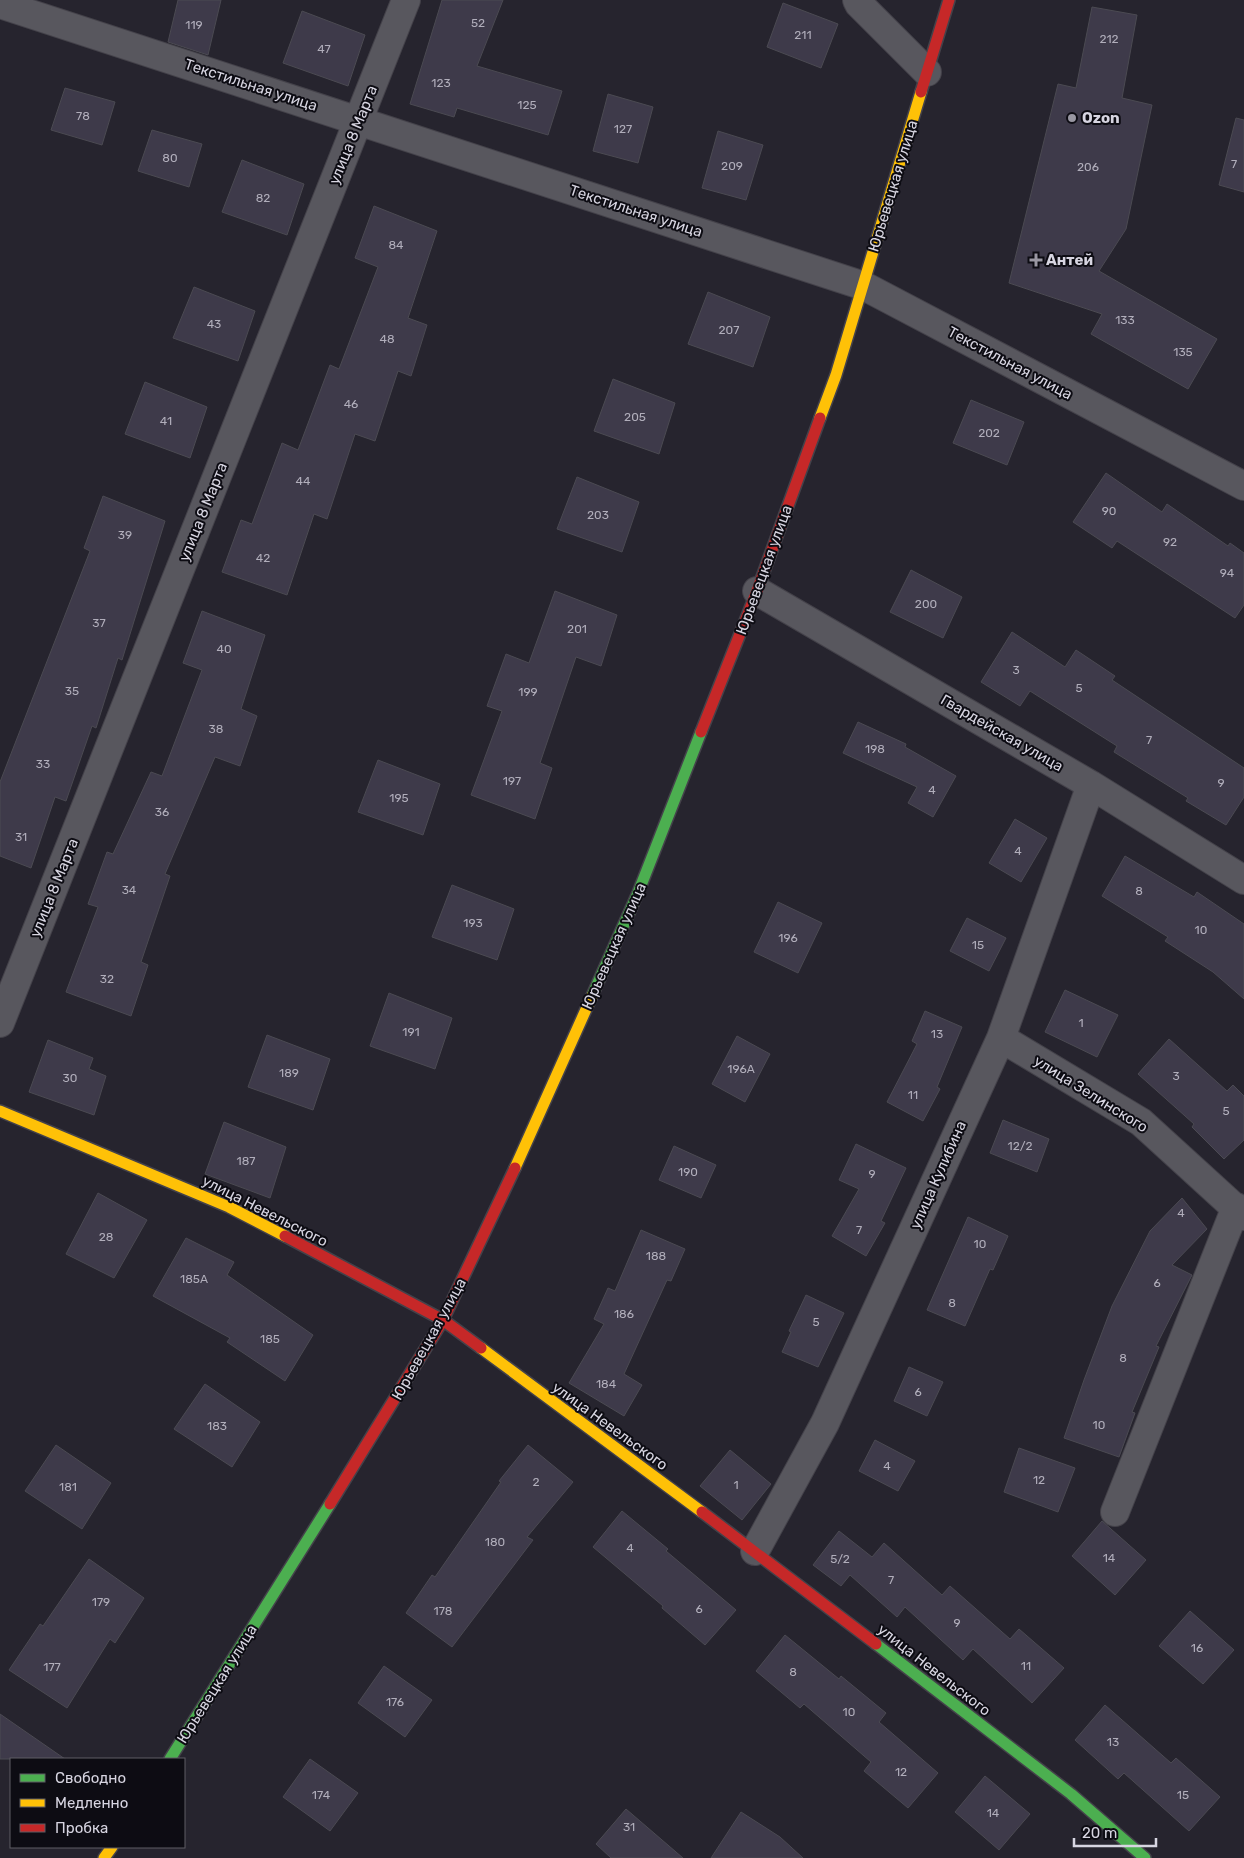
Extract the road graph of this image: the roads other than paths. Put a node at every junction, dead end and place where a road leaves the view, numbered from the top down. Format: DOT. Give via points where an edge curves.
graph roads {
  1 [pos="406,0"];
  2 [pos="857,0"];
  3 [pos="949,0"];
  4 [pos="0,4"];
  5 [pos="927,72"];
  6 [pos="359,120"];
  7 [pos="864,286"];
  8 [pos="1244,486"];
  9 [pos="758,591"];
  10 [pos="1091,785"];
  11 [pos="1244,880"];
  12 [pos="0,1023"];
  13 [pos="1000,1038"];
  14 [pos="0,1111"];
  15 [pos="1240,1211"];
  16 [pos="442,1320"];
  17 [pos="1116,1512"];
  18 [pos="755,1551"];
  19 [pos="171,1758"];
  20 [pos="1145,1858"];
  1 -- 6 [label="street, улица 8 Марта"];
  2 -- 5 [label="street"];
  3 -- 5 [label="main road, Юрьевецкая улица"];
  4 -- 6 [label="street, Текстильная улица"];
  5 -- 7 [label="main road, Юрьевецкая улица"];
  6 -- 7 [label="street, Текстильная улица"];
  6 -- 12 [label="street, улица 8 Марта"];
  7 -- 8 [label="street, Текстильная улица"];
  7 -- 9 [label="main road, Юрьевецкая улица" via="836,375"];
  9 -- 10 [label="street, Гвардейская улица"];
  9 -- 16 [label="main road, Юрьевецкая улица" via="634,902 523,1152"];
  10 -- 11 [label="street, Гвардейская улица"];
  10 -- 13 [label="street, улица Кулибина"];
  13 -- 15 [label="street, улица Зелинского" via="1141,1122"];
  13 -- 18 [label="street, улица Кулибина" via="825,1423"];
  14 -- 16 [label="main road, улица Невельского" via="229,1207"];
  15 -- 17 [label="street"];
  16 -- 18 [label="main road, улица Невельского"];
  16 -- 19 [label="main road, Юрьевецкая улица" via="393,1404"];
  18 -- 20 [label="main road, улица Невельского" via="1071,1794"];
}
